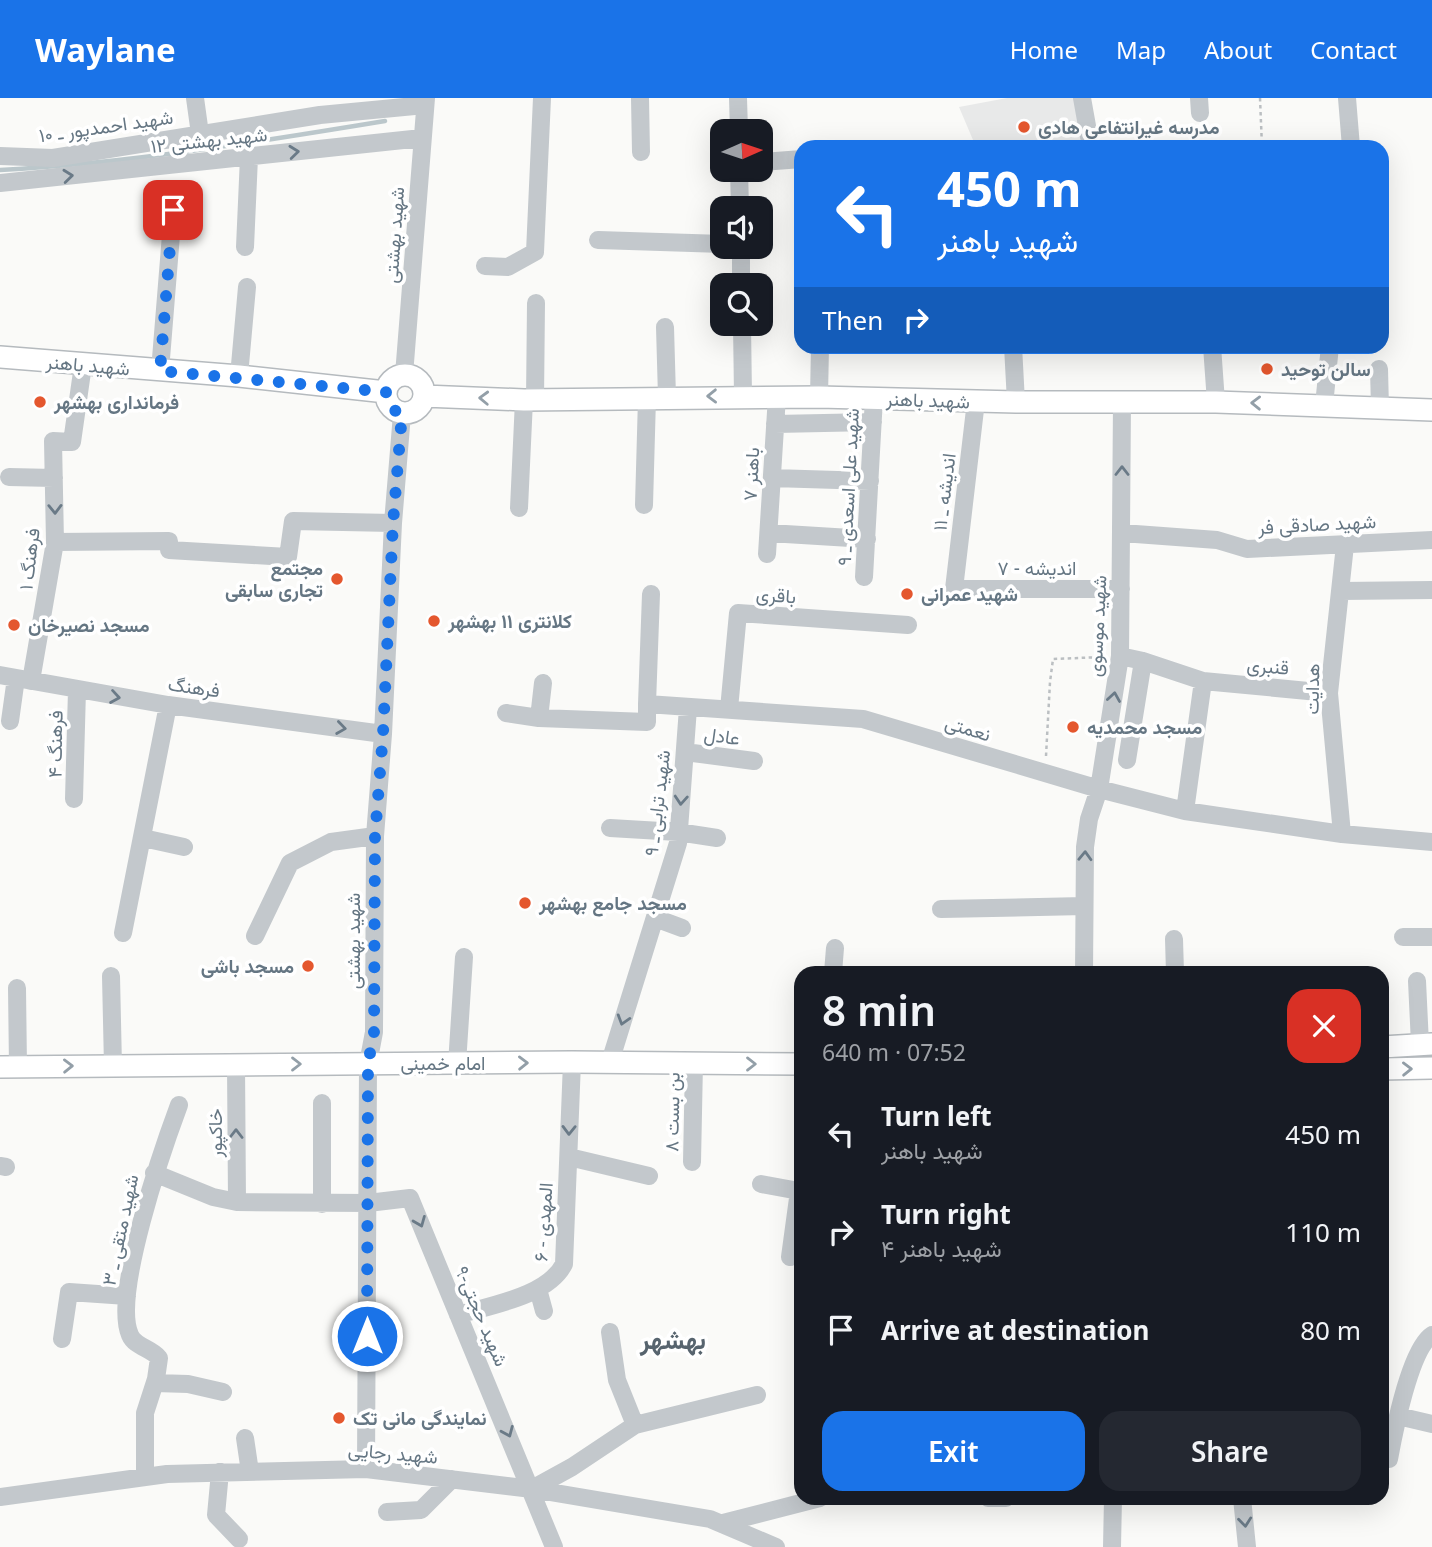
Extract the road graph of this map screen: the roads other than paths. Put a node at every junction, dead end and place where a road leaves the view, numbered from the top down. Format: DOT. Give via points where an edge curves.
graph roads {
  1 [pos="195,98"];
  2 [pos="542,98"];
  3 [pos="640,98"];
  4 [pos="738,98"];
  5 [pos="1082,98"];
  6 [pos="1347,98"];
  7 [pos="428,100"];
  8 [pos="319,106"];
  9 [pos="739,119"];
  10 [pos="200,134"];
  11 [pos="1089,137"];
  12 [pos="422,138"];
  13 [pos="1351,140"];
  14 [pos="641,152"];
  15 [pos="0,156"];
  16 [pos="248,157"];
  17 [pos="794,160"];
  18 [pos="774,161"];
  19 [pos="0,183"];
  20 [pos="173,210"];
  21 [pos="598,240"];
  22 [pos="710,244"];
  23 [pos="245,247"];
  24 [pos="485,266"];
  25 [pos="247,287"];
  26 [pos="536,303"];
  27 [pos="665,327"];
  28 [pos="741,336"];
  29 [pos="820,354"];
  30 [pos="1013,354"];
  31 [pos="1213,354"];
  32 [pos="1329,354"];
  33 [pos="0,357"];
  34 [pos="83,365"];
  35 [pos="1379,369"];
  36 [pos="160,371"];
  37 [pos="404,375"];
  38 [pos="239,376"];
  39 [pos="386,392"];
  40 [pos="424,396"];
  41 [pos="743,396"];
  42 [pos="777,396"];
  43 [pos="657,397"];
  44 [pos="819,397"];
  45 [pos="874,398"];
  46 [pos="530,400"];
  47 [pos="976,401"];
  48 [pos="1016,402"];
  49 [pos="1216,402"];
  50 [pos="1122,403"];
  51 [pos="1324,405"];
  52 [pos="1380,408"];
  53 [pos="1432,410"];
  54 [pos="402,414"];
  55 [pos="873,422"];
  56 [pos="775,424"];
  57 [pos="9,477"];
  58 [pos="54,478"];
  59 [pos="772,478"];
  60 [pos="870,481"];
  61 [pos="644,505"];
  62 [pos="519,508"];
  63 [pos="393,523"];
  64 [pos="769,533"];
  65 [pos="1122,533"];
  66 [pos="867,539"];
  67 [pos="1432,540"];
  68 [pos="55,542"];
  69 [pos="1345,545"];
  70 [pos="767,554"];
  71 [pos="864,577"];
  72 [pos="954,589"];
  73 [pos="1121,589"];
  74 [pos="1432,590"];
  75 [pos="1341,591"];
  76 [pos="651,594"];
  77 [pos="908,625"];
  78 [pos="1120,656"];
  79 [pos="1143,661"];
  80 [pos="16,678"];
  81 [pos="1203,681"];
  82 [pos="542,683"];
  83 [pos="77,690"];
  84 [pos="1329,693"];
  85 [pos="647,704"];
  86 [pos="168,705"];
  87 [pos="688,708"];
  88 [pos="729,709"];
  89 [pos="506,713"];
  90 [pos="539,718"];
  91 [pos="10,720"];
  92 [pos="383,734"];
  93 [pos="685,752"];
  94 [pos="1127,760"];
  95 [pos="754,761"];
  96 [pos="1099,789"];
  97 [pos="74,799"];
  98 [pos="1185,811"];
  99 [pos="611,828"];
  100 [pos="678,832"];
  101 [pos="1342,834"];
  102 [pos="375,836"];
  103 [pos="143,838"];
  104 [pos="717,838"];
  105 [pos="1432,842"];
  106 [pos="184,847"];
  107 [pos="1084,905"];
  108 [pos="941,909"];
  109 [pos="656,918"];
  110 [pos="682,928"];
  111 [pos="123,933"];
  112 [pos="254,936"];
  113 [pos="1403,937"];
  114 [pos="1432,937"];
  115 [pos="1174,939"];
  116 [pos="835,948"];
  117 [pos="464,957"];
  118 [pos="834,966"];
  119 [pos="1084,966"];
  120 [pos="1175,966"];
  121 [pos="111,976"];
  122 [pos="1417,981"];
  123 [pos="17,988"];
  124 [pos="1426,1044"];
  125 [pos="1389,1047"];
  126 [pos="572,1062"];
  127 [pos="610,1062"];
  128 [pos="457,1063"];
  129 [pos="694,1063"];
  130 [pos="368,1064"];
  131 [pos="794,1064"];
  132 [pos="236,1065"];
  133 [pos="113,1066"];
  134 [pos="9,1067"];
  135 [pos="1432,1068"];
  136 [pos="1389,1069"];
  137 [pos="323,1103"];
  138 [pos="179,1105"];
  139 [pos="569,1157"];
  140 [pos="692,1162"];
  141 [pos="154,1173"];
  142 [pos="649,1175"];
  143 [pos="761,1184"];
  144 [pos="794,1189"];
  145 [pos="237,1202"];
  146 [pos="368,1203"];
  147 [pos="322,1204"];
  148 [pos="794,1230"];
  149 [pos="790,1257"];
  150 [pos="538,1289"];
  151 [pos="127,1296"];
  152 [pos="544,1311"];
  153 [pos="458,1315"];
  154 [pos="610,1332"];
  155 [pos="1432,1335"];
  156 [pos="62,1339"];
  157 [pos="155,1383"];
  158 [pos="223,1392"];
  159 [pos="757,1395"];
  160 [pos="1398,1416"];
  161 [pos="1432,1424"];
  162 [pos="635,1425"];
  163 [pos="245,1438"];
  164 [pos="1389,1459"];
  165 [pos="366,1469"];
  166 [pos="220,1472"];
  167 [pos="250,1472"];
  168 [pos="145,1476"];
  169 [pos="452,1479"];
  170 [pos="532,1489"];
  171 [pos="0,1497"];
  172 [pos="794,1505"];
  173 [pos="1113,1505"];
  174 [pos="1243,1505"];
  175 [pos="387,1512"];
  176 [pos="723,1523"];
  177 [pos="239,1539"];
  178 [pos="758,1543"];
  179 [pos="554,1547"];
  180 [pos="776,1547"];
  181 [pos="1112,1547"];
  182 [pos="1247,1547"];
  1 -- 10 [label="street"];
  2 -- 24 [label="street" via="535,252 508,267"];
  3 -- 14 [label="street"];
  4 -- 9 [label="street"];
  5 -- 11 [label="street"];
  6 -- 13 [label="street"];
  7 -- 8 [label="street, شهید احمدپور ـ ۱۰"];
  7 -- 12 [label="street, شهید بهشتی"];
  8 -- 10 [label="street, شهید احمدپور ـ ۱۰"];
  10 -- 15 [label="street, شهید احمدپور ـ ۱۰" via="53,158"];
  16 -- 12 [label="street, شهید بهشتی ۱۲, one-way"];
  12 -- 37 [label="street, شهید بهشتی"];
  19 -- 16 [label="street, شهید بهشتی ۱۲, one-way"];
  16 -- 23 [label="street"];
  17 -- 18 [label="street"];
  20 -- 36 [label="street"];
  21 -- 22 [label="street"];
  25 -- 38 [label="street"];
  26 -- 46 [label="street"];
  27 -- 43 [label="street"];
  28 -- 41 [label="street"];
  29 -- 44 [label="street"];
  30 -- 48 [label="street"];
  31 -- 49 [label="street"];
  32 -- 51 [label="street"];
  33 -- 34 [label="main road, شهید باهنر"];
  34 -- 36 [label="main road, شهید باهنر"];
  34 -- 58 [label="street, فرهنگ ۱" via="72,442 53,441"];
  35 -- 52 [label="street"];
  36 -- 38 [label="main road, شهید باهنر"];
  37 -- 39 [label="main road" via="392,380"];
  37 -- 40 [label="main road" via="421,383"];
  38 -- 39 [label="main road, شهید باهنر"];
  39 -- 54 [label="main road" via="391,408"];
  46 -- 40 [label="main road, شهید باهنر, one-way"];
  40 -- 54 [label="main road" via="417,410"];
  41 -- 42 [label="main road, شهید باهنر"];
  41 -- 43 [label="main road, شهید باهنر, one-way"];
  42 -- 44 [label="main road, شهید باهنر"];
  42 -- 56 [label="street, باهنر ۷"];
  43 -- 46 [label="main road, شهید باهنر"];
  43 -- 61 [label="street"];
  44 -- 45 [label="main road, شهید باهنر"];
  45 -- 47 [label="main road, شهید باهنر"];
  45 -- 55 [label="street, شهید علی اسعدی ـ ۹"];
  46 -- 62 [label="street"];
  47 -- 48 [label="main road, شهید باهنر"];
  47 -- 72 [label="street, اندیشه ـ ۱۱"];
  48 -- 50 [label="main road, شهید باهنر"];
  49 -- 50 [label="main road, شهید باهنر"];
  51 -- 49 [label="main road, شهید باهنر, one-way"];
  65 -- 50 [label="street, شهید موسوی, one-way"];
  51 -- 52 [label="main road, شهید باهنر"];
  52 -- 53 [label="main road, شهید باهنر"];
  54 -- 63 [label="street, شهید بهشتی"];
  55 -- 56 [label="street"];
  55 -- 60 [label="street, شهید علی اسعدی ـ ۹"];
  56 -- 59 [label="street, باهنر ۷"];
  57 -- 58 [label="street"];
  58 -- 68 [label="street, فرهنگ ۱, one-way"];
  59 -- 60 [label="street"];
  59 -- 64 [label="street, باهنر ۷"];
  60 -- 66 [label="street, شهید علی اسعدی ـ ۹"];
  63 -- 68 [label="street" via="293,522 288,557 169,551 169,541"];
  63 -- 92 [label="street, شهید بهشتی"];
  64 -- 66 [label="street"];
  64 -- 70 [label="street, باهنر ۷"];
  65 -- 69 [label="street, شهید صادقی فر" via="1217,540 1247,548"];
  65 -- 73 [label="street, شهید موسوی"];
  66 -- 71 [label="street, شهید علی اسعدی ـ ۹"];
  67 -- 69 [label="street, شهید صادقی فر"];
  68 -- 80 [label="street, فرهنگ ۱"];
  69 -- 75 [label="street, هدایت"];
  72 -- 73 [label="street, اندیشه - ۷"];
  73 -- 78 [label="street, شهید موسوی"];
  74 -- 75 [label="street"];
  75 -- 84 [label="street, هدایت"];
  76 -- 85 [label="street"];
  77 -- 88 [label="street, باقری" via="738,613"];
  78 -- 79 [label="street, قنبری"];
  96 -- 78 [label="street, شهید موسوی, one-way"];
  79 -- 81 [label="street, قنبری"];
  79 -- 94 [label="street"];
  80 -- 83 [label="street, فرهنگ"];
  80 -- 91 [label="street, فرهنگ ۱"];
  81 -- 84 [label="street, قنبری"];
  81 -- 98 [label="street"];
  82 -- 90 [label="street"];
  83 -- 86 [label="street, فرهنگ, one-way"];
  83 -- 97 [label="street, فرهنگ ۴"];
  84 -- 101 [label="street, هدایت"];
  85 -- 87 [label="street, نعمتی"];
  85 -- 90 [label="street" via="647,722"];
  86 -- 92 [label="street, فرهنگ, one-way"];
  86 -- 103 [label="street"];
  87 -- 88 [label="street, نعمتی"];
  87 -- 93 [label="street, شهید ترابی ـ ۹"];
  88 -- 96 [label="street, نعمتی" via="863,719"];
  89 -- 90 [label="street"];
  92 -- 102 [label="street, شهید بهشتی"];
  93 -- 95 [label="street, عادل"];
  93 -- 100 [label="street, شهید ترابی ـ ۹, one-way"];
  96 -- 98 [label="street, نعمتی"];
  107 -- 96 [label="street, شهید موسوی, one-way" via="1085,847"];
  98 -- 101 [label="street, نعمتی"];
  99 -- 100 [label="street"];
  100 -- 104 [label="street"];
  100 -- 109 [label="street, شهید ترابی ـ ۹"];
  101 -- 105 [label="street, نعمتی"];
  102 -- 112 [label="street" via="331,842 290,863"];
  102 -- 130 [label="street, شهید بهشتی" via="374,1032"];
  103 -- 106 [label="street"];
  103 -- 111 [label="street"];
  107 -- 108 [label="street"];
  107 -- 119 [label="street, شهید موسوی"];
  109 -- 110 [label="street"];
  109 -- 127 [label="street, شهید ترابی ـ ۹, one-way"];
  113 -- 114 [label="street"];
  115 -- 120 [label="street"];
  116 -- 118 [label="street"];
  117 -- 128 [label="street"];
  121 -- 133 [label="street"];
  122 -- 124 [label="street"];
  123 -- 134 [label="street"];
  124 -- 125 [label="main road"];
  126 -- 127 [label="main road, امام خمینی"];
  128 -- 126 [label="main road, امام خمینی, one-way"];
  126 -- 139 [label="street, المهدی - ۶, one-way"];
  127 -- 129 [label="main road, امام خمینی"];
  128 -- 130 [label="main road, امام خمینی"];
  129 -- 131 [label="main road, امام خمینی, one-way"];
  129 -- 140 [label="street, بن بست ۸"];
  132 -- 130 [label="main road, امام خمینی, one-way"];
  130 -- 146 [label="street, شهید بهشتی"];
  132 -- 133 [label="main road, امام خمینی"];
  145 -- 132 [label="street, خاکپور, one-way"];
  134 -- 133 [label="main road, امام خمینی, one-way"];
  136 -- 135 [label="main road, one-way"];
  137 -- 147 [label="street"];
  138 -- 141 [label="street, شهید متقی ـ ۳"];
  139 -- 142 [label="street"];
  139 -- 150 [label="street, المهدی - ۶" via="565,1264 552,1281"];
  141 -- 145 [label="street"];
  141 -- 151 [label="street, شهید متقی ـ ۳"];
  143 -- 144 [label="street"];
  145 -- 147 [label="street"];
  146 -- 147 [label="street"];
  146 -- 153 [label="street, شهید حجتی-۹, one-way" via="410,1198"];
  146 -- 165 [label="street, شهید بهشتی"];
  148 -- 149 [label="street"];
  150 -- 152 [label="street"];
  150 -- 153 [label="street, المهدی - ۶"];
  151 -- 156 [label="street" via="69,1292"];
  151 -- 157 [label="street, شهید متقی ـ ۳" via="130,1337 159,1358"];
  153 -- 170 [label="street, شهید حجتی-۹, one-way"];
  154 -- 162 [label="street" via="617,1380"];
  155 -- 160 [label="street" via="1425,1339 1412,1368"];
  157 -- 158 [label="street"];
  157 -- 168 [label="street, شهید متقی ـ ۳" via="145,1413"];
  159 -- 162 [label="street"];
  160 -- 161 [label="street"];
  160 -- 164 [label="street"];
  162 -- 170 [label="street"];
  163 -- 167 [label="street"];
  165 -- 167 [label="street, شهید رجایی"];
  165 -- 169 [label="street, شهید رجایی"];
  166 -- 167 [label="street, شهید رجایی"];
  166 -- 168 [label="street, شهید رجایی"];
  166 -- 177 [label="street" via="216,1515"];
  168 -- 171 [label="street, شهید رجایی"];
  169 -- 170 [label="street, شهید رجایی"];
  169 -- 175 [label="street" via="421,1510"];
  170 -- 176 [label="street, شهید رجایی"];
  170 -- 179 [label="street, شهید حجتی-۹"];
  172 -- 176 [label="street"];
  173 -- 181 [label="street"];
  174 -- 182 [label="street, one-way"];
  176 -- 178 [label="street, شهید رجایی"];
  178 -- 180 [label="street, شهید رجایی"];
}
